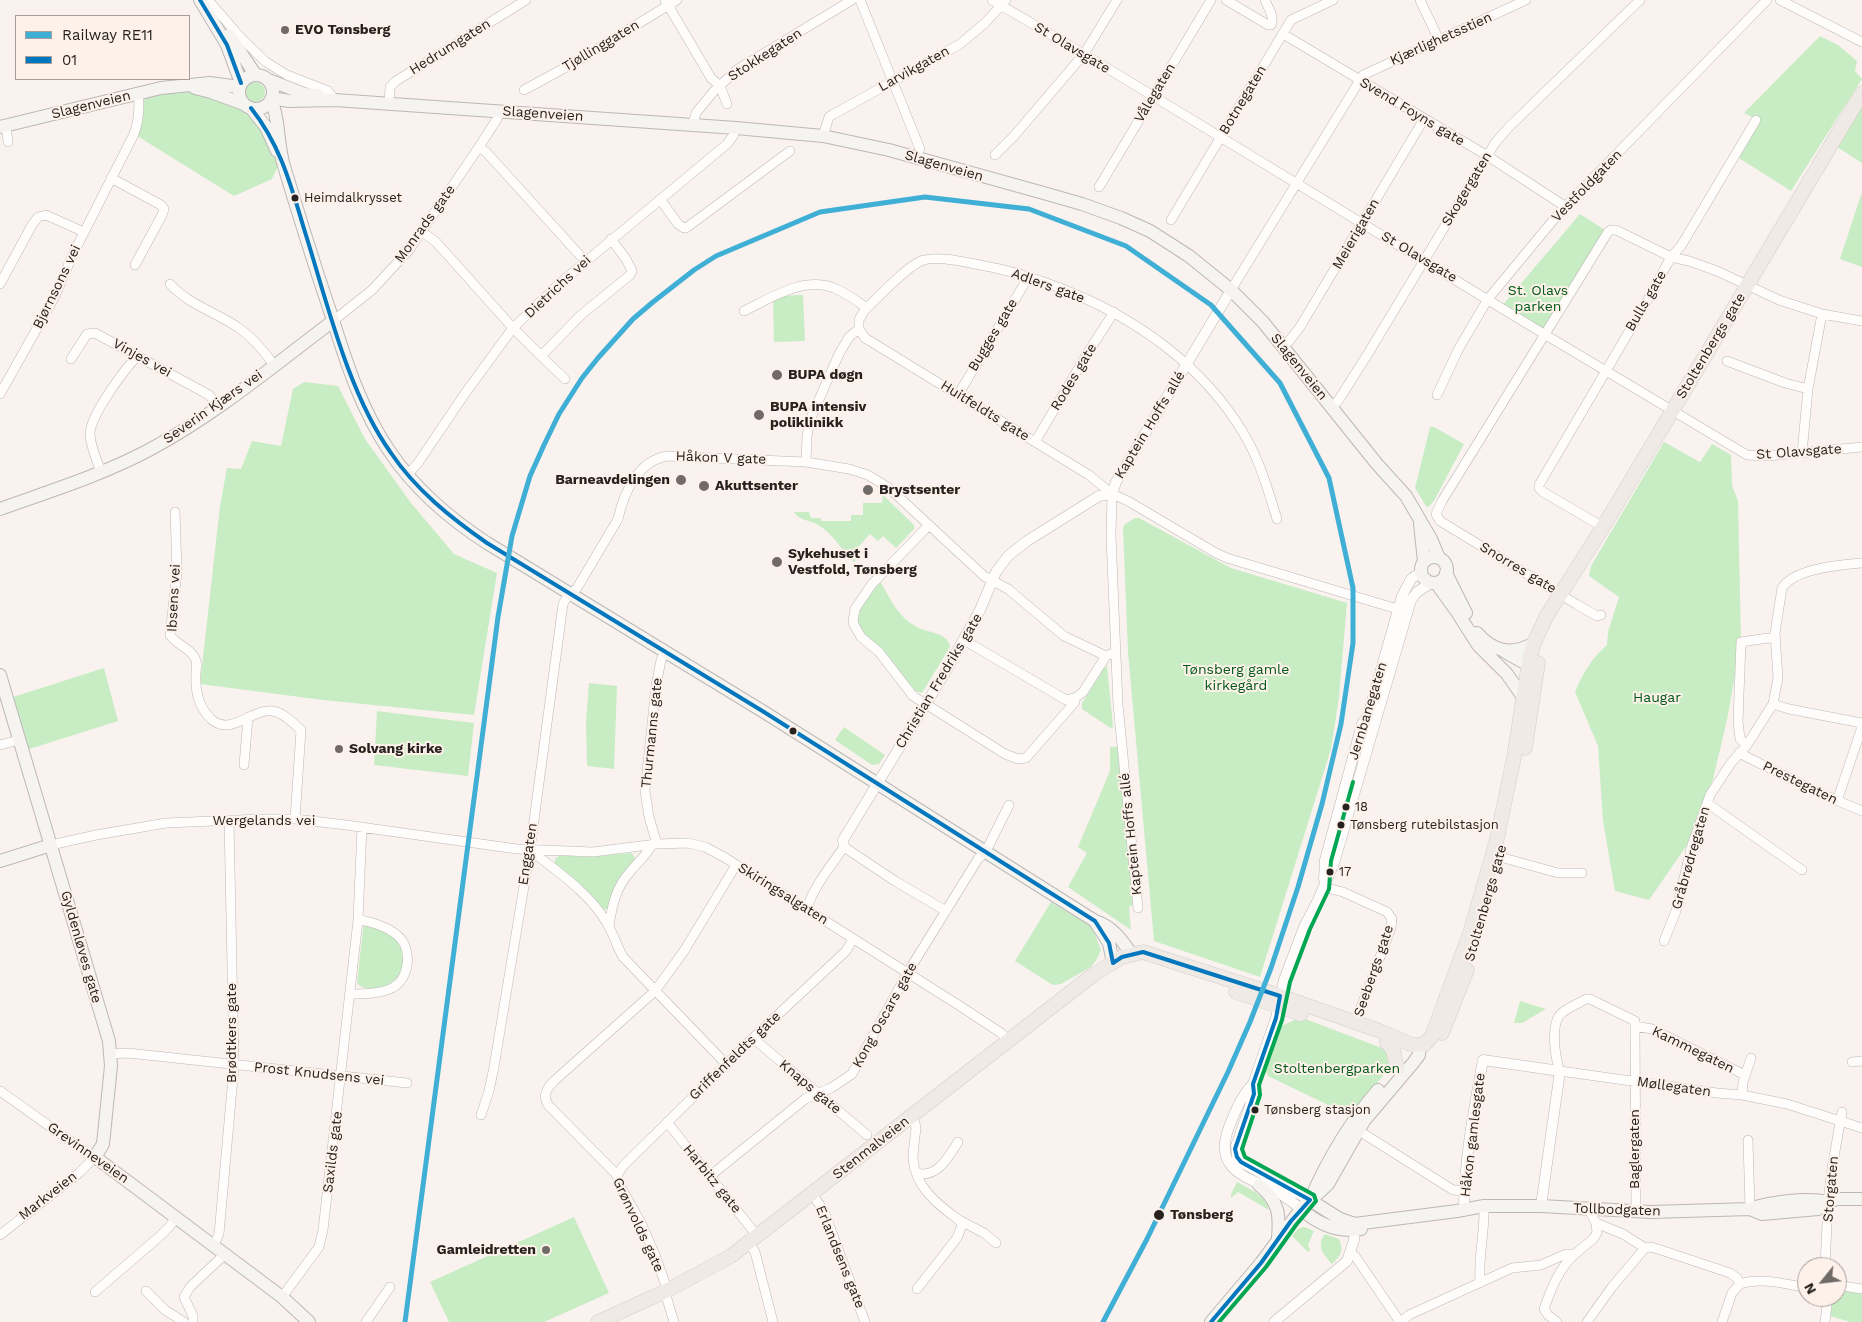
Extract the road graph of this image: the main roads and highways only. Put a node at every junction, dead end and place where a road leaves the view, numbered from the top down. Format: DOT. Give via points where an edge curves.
graph roads {
  1 [pos="200,0"];
  2 [pos="208,0"];
  3 [pos="255,74"];
  4 [pos="269,80"];
  5 [pos="240,85"];
  6 [pos="183,86"];
  7 [pos="1861,96"];
  8 [pos="272,98"];
  9 [pos="334,100"];
  10 [pos="248,106"];
  11 [pos="3,127"];
  12 [pos="283,162"];
  13 [pos="333,321"];
  14 [pos="0,509"];
  15 [pos="1419,519"];
  16 [pos="1439,558"];
  17 [pos="1422,567"];
  18 [pos="1446,573"];
  19 [pos="1433,583"];
  20 [pos="1562,594"];
  21 [pos="1534,643"];
  22 [pos="1504,651"];
  23 [pos="1501,667"];
  24 [pos="1531,671"];
  25 [pos="0,675"];
  26 [pos="1523,697"];
  27 [pos="4,700"];
  28 [pos="51,846"];
  29 [pos="0,861"];
  30 [pos="1095,921"];
  31 [pos="1132,955"];
  32 [pos="1113,962"];
  33 [pos="1279,1001"];
  34 [pos="1387,1043"];
  35 [pos="1418,1050"];
  36 [pos="1397,1068"];
  37 [pos="96,1157"];
  38 [pos="1259,1185"];
  39 [pos="1862,1199"];
  40 [pos="1310,1200"];
  41 [pos="1301,1209"];
  42 [pos="1355,1227"];
  43 [pos="1278,1238"];
  44 [pos="309,1322"];
  45 [pos="598,1322"];
  46 [pos="1211,1322"];
  1 -- 5 [label="main road" via="227,45"];
  2 -- 3 [label="main road"];
  3 -- 4 [label="main road"];
  3 -- 5 [label="main road" via="244,78"];
  4 -- 8 [label="main road"];
  4 -- 9 [label="main road, Slagenveien" via="305,94"];
  5 -- 6 [label="main road, Slagenveien" via="210,83"];
  5 -- 10 [label="main road" via="239,96"];
  6 -- 10 [label="main road, Slagenveien"];
  6 -- 11 [label="main road, Slagenveien" via="138,93"];
  7 -- 20 [label="main road, Stoltenbergs gate"];
  8 -- 9 [label="main road, Slagenveien" via="289,102"];
  8 -- 10 [label="main road" via="261,108"];
  8 -- 12 [label="main road" via="277,112"];
  9 -- 15 [label="main road, Slagenveien" via="823,136 889,150 1121,218 1189,256 1231,290 1263,322 1406,496"];
  10 -- 12 [label="main road" via="266,127"];
  12 -- 13 [label="main road"];
  13 -- 14 [label="main road, Severin Kjærs vei" via="219,406 163,442 101,472"];
  13 -- 30 [label="main road" via="347,365 380,437 429,498 472,533"];
  15 -- 16 [label="main road, Slagenveien"];
  15 -- 17 [label="main road, Slagenveien"];
  16 -- 17 [label="main road" via="1434,557"];
  16 -- 18 [label="main road, Slagenveien" via="1445,564"];
  17 -- 19 [label="main road" via="1422,577"];
  18 -- 19 [label="main road" via="1442,580"];
  18 -- 22 [label="main road, Slagenveien" via="1476,631 1490,645"];
  19 -- 23 [label="main road" via="1478,645"];
  20 -- 21 [label="main road, Stoltenbergs gate"];
  20 -- 24 [label="main road, Stoltenbergs gate"];
  21 -- 22 [label="main road"];
  21 -- 24 [label="main road, Stoltenbergs gate"];
  22 -- 24 [label="main road, Slagenveien"];
  23 -- 24 [label="main road"];
  23 -- 26 [label="main road"];
  24 -- 26 [label="main road, Stoltenbergs gate"];
  24 -- 35 [label="main road, Stoltenbergs gate" via="1521,774 1476,943 1438,1042 1432,1049"];
  25 -- 27 [label="main road, Gyldenløves gate"];
  26 -- 35 [label="main road, Stoltenbergs gate" via="1498,835 1473,925 1432,1036"];
  27 -- 28 [label="main road, Gyldenløves gate" via="20,740"];
  28 -- 29 [label="main road, Wergelands vei"];
  28 -- 37 [label="main road, Gyldenløves gate" via="111,1054 102,1144"];
  30 -- 31 [label="main road" via="1116,933"];
  30 -- 32 [label="main road" via="1109,943"];
  31 -- 32 [label="main road, Stenmalveien"];
  31 -- 33 [label="main road" via="1143,952"];
  32 -- 45 [label="main road, Stenmalveien" via="753,1240 711,1268"];
  33 -- 34 [label="main road"];
  33 -- 35 [label="main road" via="1355,1023"];
  34 -- 35 [label="main road"];
  34 -- 36 [label="main road" via="1393,1050"];
  35 -- 36 [label="main road"];
  35 -- 40 [label="main road" via="1413,1063 1364,1121 1328,1184"];
  36 -- 40 [label="main road" via="1350,1124"];
  37 -- 44 [label="main road, Grevinneveien" via="282,1297"];
  38 -- 43 [label="main road" via="1278,1210"];
  39 -- 42 [label="main road, Tollbodgaten" via="1837,1199 1818,1209 1762,1214 1750,1209 1636,1212 1484,1206 1445,1217"];
  40 -- 41 [label="main road"];
  40 -- 42 [label="main road"];
  41 -- 42 [label="main road, Tollbodgaten" via="1325,1226 1338,1229"];
  41 -- 43 [label="main road"];
  43 -- 46 [label="main road"];
}
